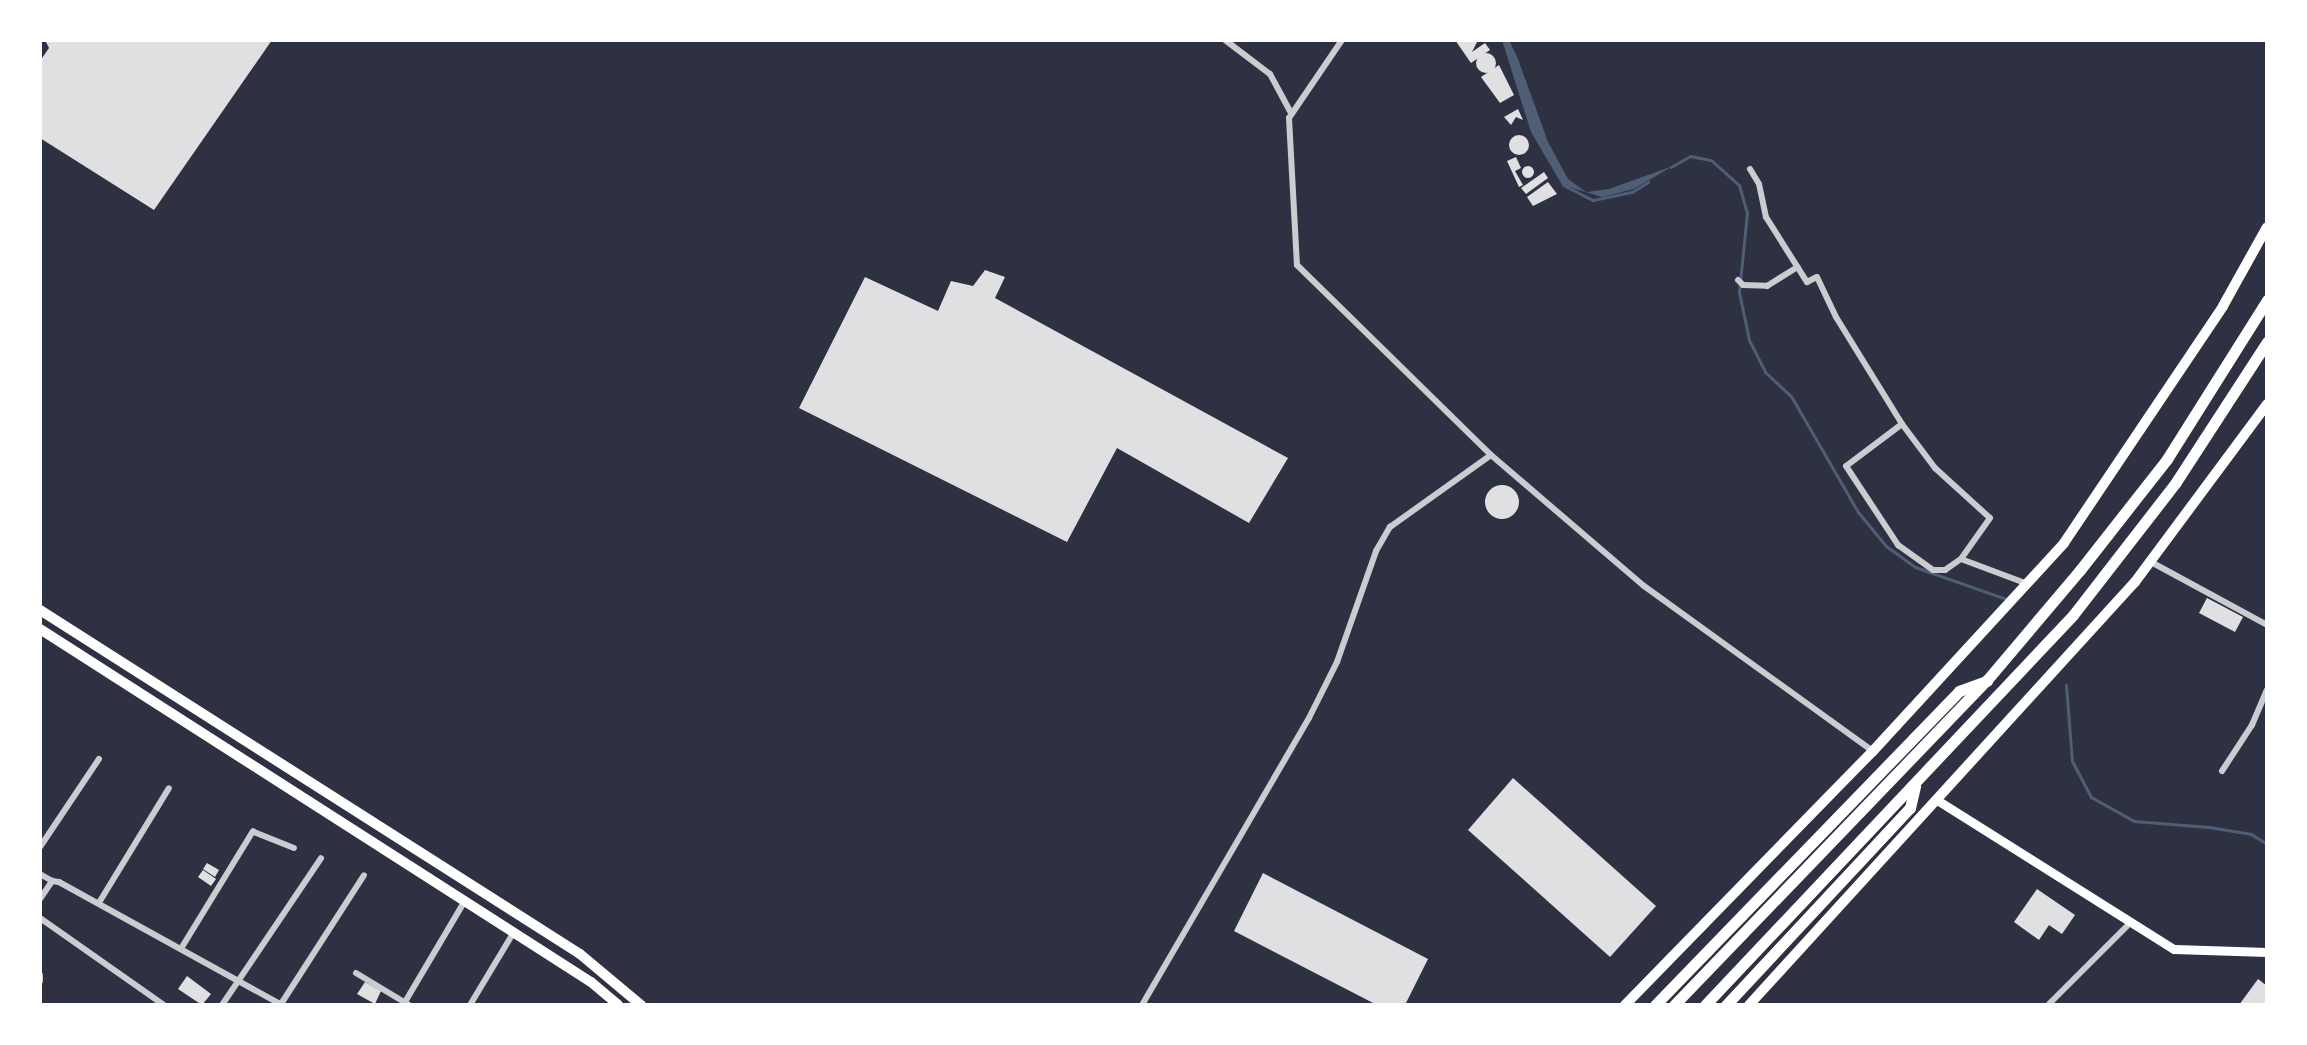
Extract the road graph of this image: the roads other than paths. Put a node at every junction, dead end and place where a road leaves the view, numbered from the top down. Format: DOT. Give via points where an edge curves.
graph roads {
  1 [pos="1225,40"];
  2 [pos="1342,40"];
  3 [pos="1291,113"];
  4 [pos="1750,169"];
  5 [pos="2267,227"];
  6 [pos="1797,267"];
  7 [pos="1738,280"];
  8 [pos="2267,300"];
  9 [pos="2267,342"];
  10 [pos="2267,404"];
  11 [pos="1902,424"];
  12 [pos="1491,455"];
  13 [pos="1961,559"];
  14 [pos="2151,562"];
  15 [pos="2026,586"];
  16 [pos="40,610"];
  17 [pos="2267,625"];
  18 [pos="40,629"];
  19 [pos="1987,680"];
  20 [pos="2267,690"];
  21 [pos="1873,751"];
  22 [pos="99,759"];
  23 [pos="2222,771"];
  24 [pos="1915,786"];
  25 [pos="169,788"];
  26 [pos="1937,800"];
  27 [pos="40,847"];
  28 [pos="294,848"];
  29 [pos="321,858"];
  30 [pos="40,874"];
  31 [pos="364,875"];
  32 [pos="55,881"];
  33 [pos="40,899"];
  34 [pos="100,901"];
  35 [pos="463,904"];
  36 [pos="40,918"];
  37 [pos="2128,925"];
  38 [pos="512,935"];
  39 [pos="182,947"];
  40 [pos="2267,952"];
  41 [pos="356,973"];
  42 [pos="240,980"];
  43 [pos="281,1004"];
  44 [pos="407,1004"];
  45 [pos="164,1005"];
  46 [pos="222,1005"];
  47 [pos="470,1005"];
  48 [pos="618,1005"];
  49 [pos="641,1005"];
  50 [pos="1142,1005"];
  51 [pos="1625,1005"];
  52 [pos="1655,1005"];
  53 [pos="1674,1005"];
  54 [pos="1705,1005"];
  55 [pos="1726,1005"];
  56 [pos="1749,1005"];
  57 [pos="2048,1005"];
  1 -- 3 [label="street" via="1270,74"];
  2 -- 3 [label="street"];
  3 -- 12 [label="street" via="1297,265"];
  4 -- 6 [label="street" via="1766,217"];
  5 -- 15 [label="main road" via="2223,306 2094,502"];
  6 -- 7 [label="street" via="1767,286"];
  6 -- 11 [label="street" via="1807,282 1817,277"];
  8 -- 19 [label="highway" via="2167,459"];
  9 -- 24 [label="highway" via="2230,405 2095,589"];
  10 -- 14 [label="main road"];
  11 -- 13 [label="street" via="1935,468 1990,518"];
  11 -- 13 [label="street" via="1846,466 1885,528 1918,563 1945,570"];
  12 -- 21 [label="street" via="1644,586"];
  12 -- 50 [label="street" via="1390,527 1309,718"];
  13 -- 15 [label="street"];
  14 -- 17 [label="street"];
  14 -- 26 [label="main road"];
  15 -- 21 [label="main road"];
  16 -- 49 [label="main road" via="580,954"];
  18 -- 35 [label="main road"];
  19 -- 52 [label="highway" via="1959,691"];
  19 -- 53 [label="highway"];
  20 -- 23 [label="street"];
  21 -- 51 [label="main road"];
  22 -- 27 [label="street"];
  24 -- 54 [label="highway"];
  24 -- 55 [label="highway" via="1910,808"];
  25 -- 34 [label="street"];
  26 -- 37 [label="main road"];
  26 -- 56 [label="main road"];
  28 -- 39 [label="street" via="254,832"];
  29 -- 42 [label="street"];
  30 -- 32 [label="street"];
  31 -- 43 [label="street"];
  32 -- 33 [label="street"];
  32 -- 34 [label="street"];
  34 -- 39 [label="street"];
  35 -- 38 [label="main road"];
  35 -- 44 [label="street"];
  36 -- 45 [label="street"];
  37 -- 40 [label="main road" via="2187,952"];
  37 -- 57 [label="street"];
  38 -- 47 [label="street"];
  38 -- 48 [label="main road" via="591,982"];
  39 -- 42 [label="street"];
  41 -- 44 [label="street"];
  42 -- 43 [label="street"];
  42 -- 46 [label="street"];
}
